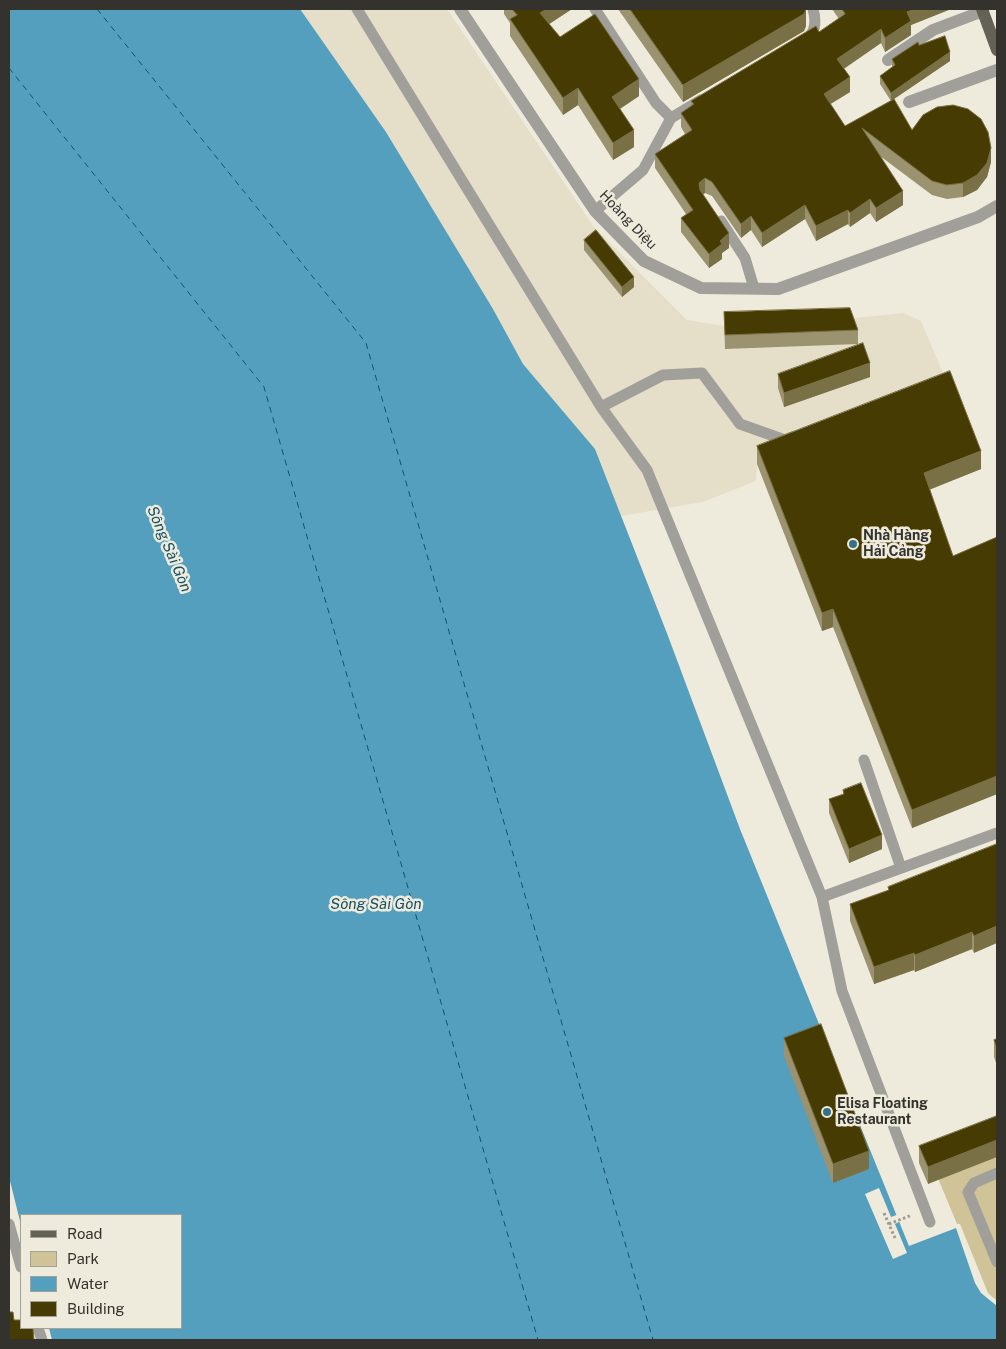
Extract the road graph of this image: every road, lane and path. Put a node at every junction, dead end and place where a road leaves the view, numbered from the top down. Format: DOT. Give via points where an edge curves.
graph roads {
  1 [pos="358,9"];
  2 [pos="460,9"];
  3 [pos="595,9"];
  4 [pos="812,9"];
  5 [pos="983,10"];
  6 [pos="794,46"];
  7 [pos="997,50"];
  8 [pos="888,60"];
  9 [pos="997,70"];
  10 [pos="712,94"];
  11 [pos="909,102"];
  12 [pos="671,118"];
  13 [pos="997,206"];
  14 [pos="712,208"];
  15 [pos="595,211"];
  16 [pos="997,216"];
  17 [pos="978,217"];
  18 [pos="754,288"];
  19 [pos="601,407"];
  20 [pos="802,432"];
  21 [pos="864,760"];
  22 [pos="997,833"];
  23 [pos="901,868"];
  24 [pos="822,897"];
  25 [pos="997,1173"];
  26 [pos="884,1213"];
  27 [pos="905,1218"];
  28 [pos="930,1222"];
  29 [pos="9,1224"];
  30 [pos="890,1224"];
  31 [pos="895,1238"];
  32 [pos="20,1262"];
  33 [pos="997,1262"];
  1 -- 19 [label="lane"];
  2 -- 15 [label="street, Hoàng Diệu"];
  3 -- 12 [label="lane" via="656,103"];
  4 -- 6 [label="lane" via="816,23 810,36"];
  5 -- 7 [label="main road"];
  5 -- 8 [label="street" via="933,30"];
  9 -- 11 [label="street"];
  10 -- 12 [label="lane"];
  12 -- 15 [label="lane" via="644,170"];
  13 -- 17 [label="street, Hoàng Diệu"];
  14 -- 18 [label="lane" via="745,258"];
  15 -- 18 [label="street, Hoàng Diệu" via="644,262 701,288"];
  16 -- 17 [label="street, Hoàng Diệu"];
  17 -- 18 [label="street, Hoàng Diệu" via="778,289"];
  19 -- 20 [label="lane" via="663,375 702,373 740,424 785,440"];
  19 -- 24 [label="lane" via="647,470"];
  21 -- 23 [label="lane"];
  22 -- 23 [label="lane"];
  23 -- 24 [label="lane"];
  24 -- 28 [label="lane" via="842,991"];
  25 -- 33 [label="lane" via="974,1183 968,1192"];
  26 -- 30 [label="path"];
  27 -- 30 [label="path"];
  29 -- 32 [label="lane"];
  30 -- 31 [label="path"];
}
